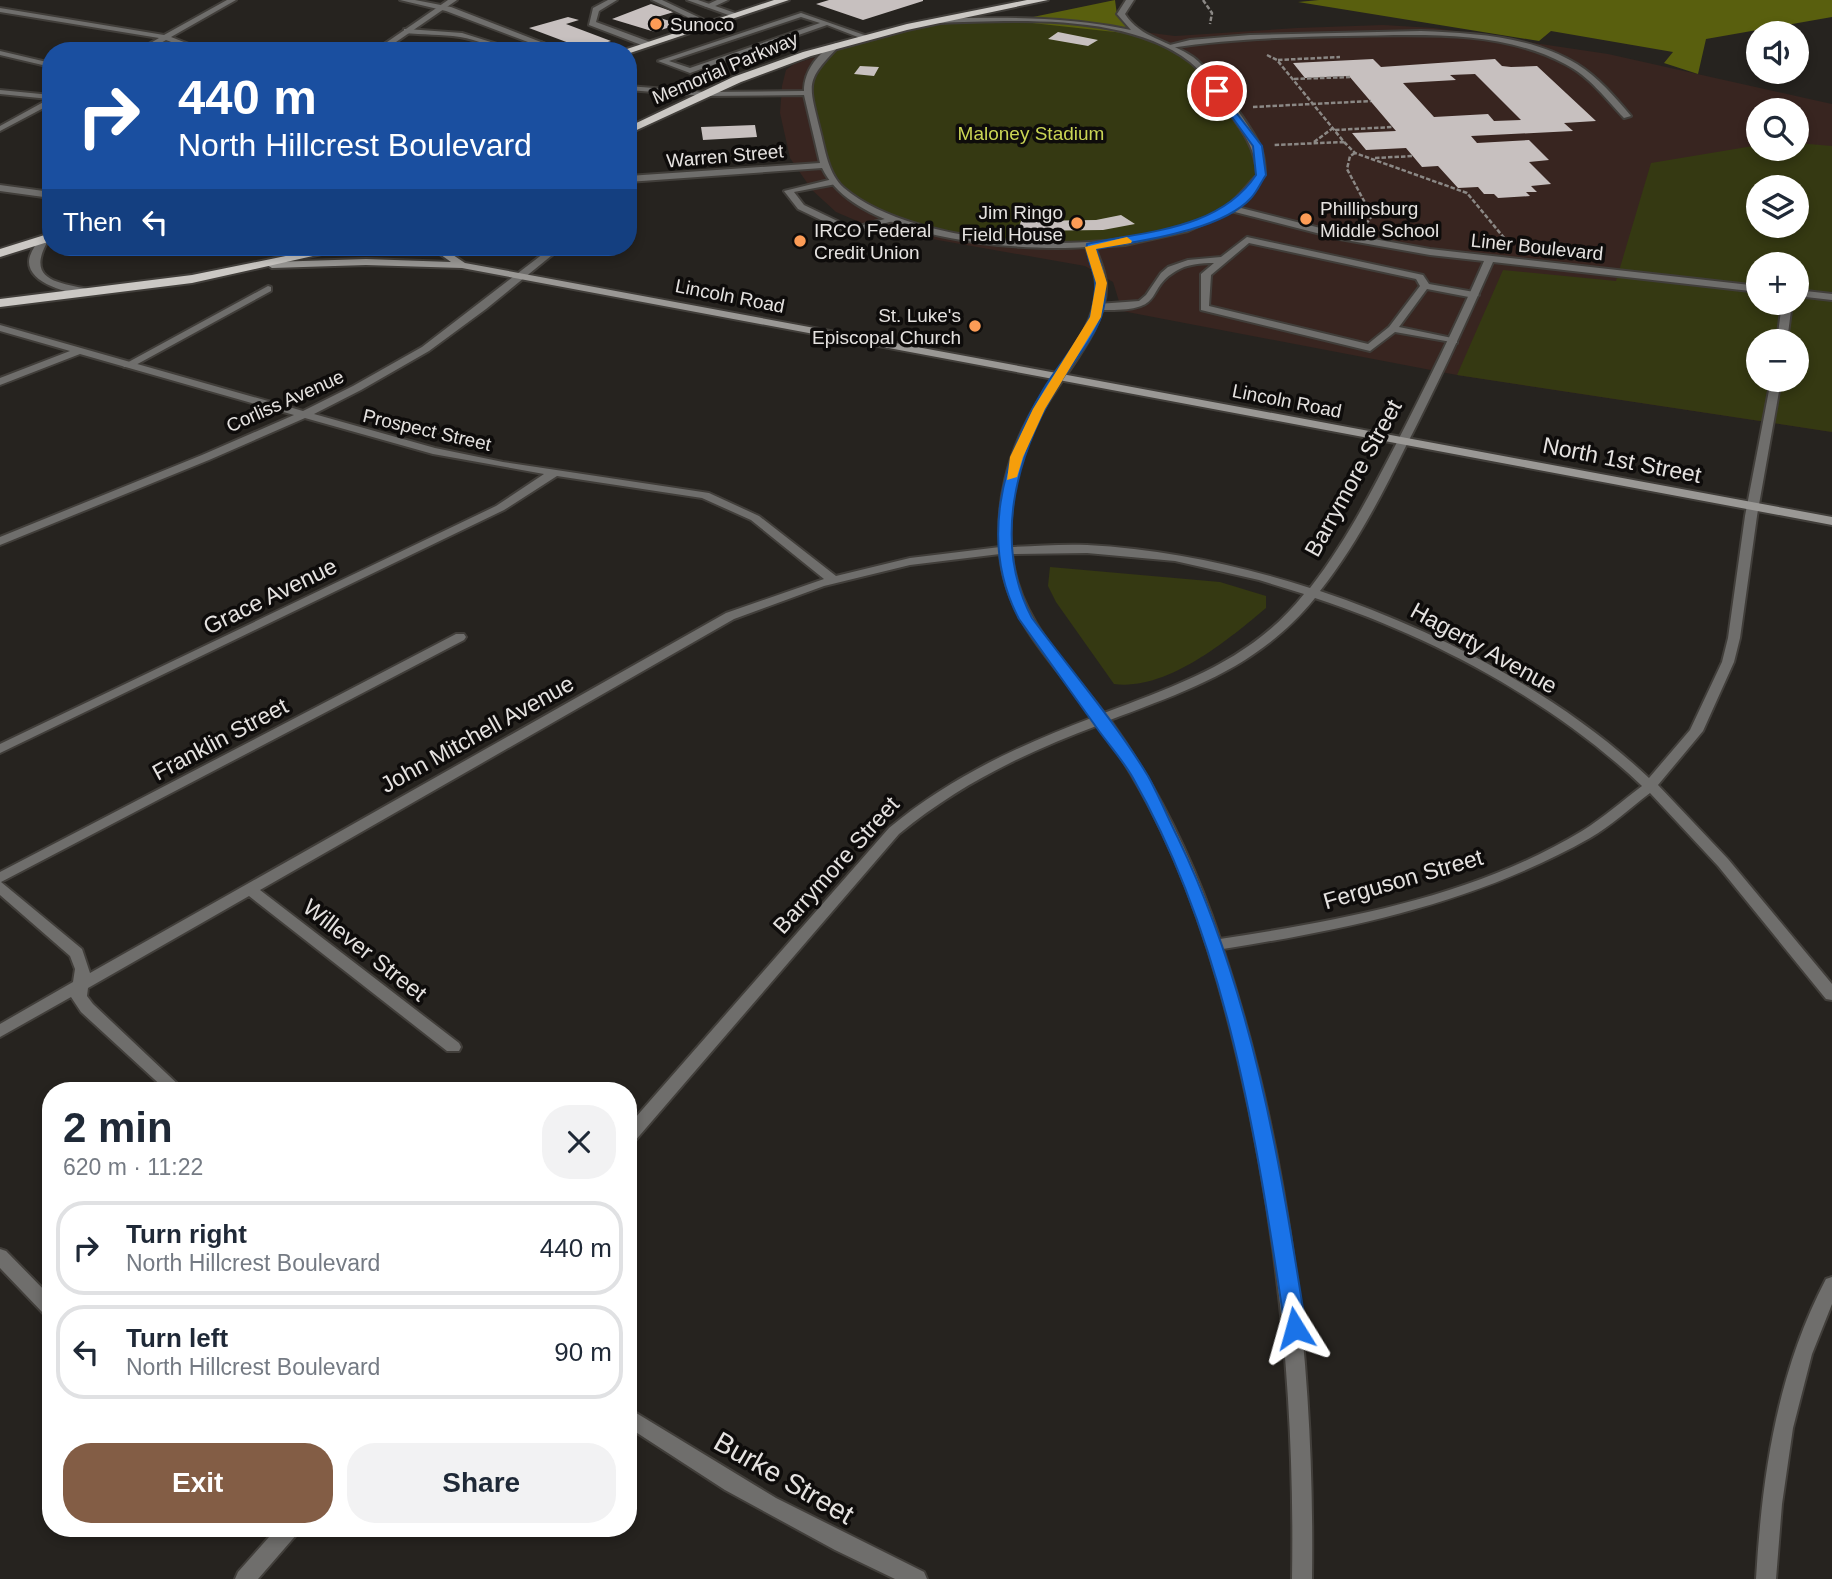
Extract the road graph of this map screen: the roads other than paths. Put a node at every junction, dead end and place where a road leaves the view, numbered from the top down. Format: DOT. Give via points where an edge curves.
graph roads {
  1 [pos="232,0"];
  2 [pos="404,0"];
  3 [pos="453,0"];
  4 [pos="613,0"];
  5 [pos="656,0"];
  6 [pos="691,0"];
  7 [pos="724,0"];
  8 [pos="784,0"];
  9 [pos="999,0"];
  10 [pos="1043,0"];
  11 [pos="1130,0"];
  12 [pos="708,6"];
  13 [pos="443,7"];
  14 [pos="0,10"];
  15 [pos="737,15"];
  16 [pos="933,21"];
  17 [pos="827,23"];
  18 [pos="709,24"];
  19 [pos="407,31"];
  20 [pos="1144,36"];
  21 [pos="166,37"];
  22 [pos="866,37"];
  23 [pos="157,42"];
  24 [pos="179,42"];
  25 [pos="392,42"];
  26 [pos="484,42"];
  27 [pos="536,42"];
  28 [pos="648,44"];
  29 [pos="836,45"];
  30 [pos="1170,46"];
  31 [pos="637,48"];
  32 [pos="0,53"];
  33 [pos="42,63"];
  34 [pos="637,89"];
  35 [pos="0,92"];
  36 [pos="806,93"];
  37 [pos="705,94"];
  38 [pos="42,98"];
  39 [pos="42,104"];
  40 [pos="1628,116"];
  41 [pos="637,127"];
  42 [pos="0,130"];
  43 [pos="824,165"];
  44 [pos="637,178"];
  45 [pos="833,181"];
  46 [pos="0,188"];
  47 [pos="42,194"];
  48 [pos="1232,208"];
  49 [pos="892,220"];
  50 [pos="42,240"];
  51 [pos="42,246"];
  52 [pos="1090,247"];
  53 [pos="0,253"];
  54 [pos="310,256"];
  55 [pos="448,256"];
  56 [pos="546,256"];
  57 [pos="1490,259"];
  58 [pos="1223,260"];
  59 [pos="272,265"];
  60 [pos="462,265"];
  61 [pos="521,275"];
  62 [pos="1425,286"];
  63 [pos="1746,288"];
  64 [pos="268,289"];
  65 [pos="90,292"];
  66 [pos="1474,295"];
  67 [pos="1809,295"];
  68 [pos="1832,298"];
  69 [pos="0,303"];
  70 [pos="1098,307"];
  71 [pos="0,328"];
  72 [pos="1393,329"];
  73 [pos="1453,341"];
  74 [pos="79,351"];
  75 [pos="128,365"];
  76 [pos="1059,376"];
  77 [pos="0,382"];
  78 [pos="1774,392"];
  79 [pos="299,415"];
  80 [pos="1403,440"];
  81 [pos="554,473"];
  82 [pos="1753,506"];
  83 [pos="1832,521"];
  84 [pos="0,541"];
  85 [pos="1004,550"];
  86 [pos="832,579"];
  87 [pos="1313,591"];
  88 [pos="460,637"];
  89 [pos="1101,720"];
  90 [pos="0,749"];
  91 [pos="1650,786"];
  92 [pos="0,878"];
  93 [pos="0,887"];
  94 [pos="249,889"];
  95 [pos="1213,946"];
  96 [pos="79,986"];
  97 [pos="1832,995"];
  98 [pos="0,1031"];
  99 [pos="453,1047"];
  100 [pos="167,1082"];
  101 [pos="637,1128"];
  102 [pos="0,1256"];
  103 [pos="1832,1284"];
  104 [pos="42,1300"];
  105 [pos="637,1422"];
  106 [pos="280,1537"];
  107 [pos="246,1579"];
  108 [pos="917,1579"];
  109 [pos="1302,1579"];
  110 [pos="1766,1579"];
  1 -- 21 [label="street"];
  2 -- 13 [label="street"];
  3 -- 13 [label="street"];
  4 -- 28 [label="street" via="596,10 592,23"];
  5 -- 18 [label="street"];
  6 -- 12 [label="street"];
  7 -- 12 [label="street"];
  8 -- 15 [label="highway, Memorial Parkway"];
  9 -- 16 [label="highway"];
  10 -- 16 [label="highway, Memorial Parkway"];
  11 -- 20 [label="street" via="1121,10 1123,18"];
  12 -- 15 [label="street"];
  13 -- 19 [label="street"];
  13 -- 27 [label="street"];
  14 -- 21 [label="street"];
  15 -- 18 [label="highway, Memorial Parkway"];
  16 -- 20 [label="street" via="1051,21"];
  16 -- 22 [label="highway, Memorial Parkway"];
  17 -- 17 [label="street" via="690,71 662,61 801,15"];
  17 -- 22 [label="street"];
  18 -- 28 [label="highway, Memorial Parkway"];
  19 -- 25 [label="street"];
  19 -- 26 [label="street" via="462,35"];
  20 -- 30 [label="street"];
  21 -- 23 [label="street"];
  21 -- 24 [label="street"];
  22 -- 29 [label="highway, Memorial Parkway"];
  28 -- 31 [label="highway, Memorial Parkway"];
  29 -- 36 [label="street" via="808,74"];
  29 -- 37 [label="highway, Memorial Parkway"];
  30 -- 40 [label="street" via="1296,35 1486,38 1570,63"];
  30 -- 48 [label="street" via="1194,60 1257,146 1261,175 1247,197"];
  32 -- 33 [label="street"];
  34 -- 37 [label="street"];
  35 -- 38 [label="street"];
  36 -- 37 [label="street"];
  36 -- 43 [label="street"];
  37 -- 41 [label="highway, Memorial Parkway"];
  39 -- 42 [label="street"];
  43 -- 44 [label="street, Warren Street"];
  43 -- 45 [label="street"];
  45 -- 49 [label="street" via="857,203"];
  45 -- 49 [label="street" via="788,191 801,207 852,231"];
  46 -- 47 [label="street"];
  48 -- 52 [label="street" via="1168,232"];
  48 -- 57 [label="street, Liner Boulevard" via="1354,239"];
  49 -- 52 [label="street" via="984,241"];
  50 -- 53 [label="highway"];
  51 -- 65 [label="street" via="32,259 35,270 57,285"];
  52 -- 70 [label="street" via="1100,270"];
  54 -- 59 [label="highway"];
  55 -- 60 [label="main road, Lincoln Road"];
  56 -- 61 [label="street, Corliss Avenue"];
  57 -- 63 [label="street, Liner Boulevard"];
  57 -- 66 [label="street, Barrymore Street"];
  58 -- 62 [label="street" via="1247,240 1420,277"];
  58 -- 70 [label="street" via="1196,260 1173,268 1140,304"];
  58 -- 72 [label="street" via="1206,274 1204,308 1370,348"];
  59 -- 60 [label="main road, Lincoln Road"];
  59 -- 65 [label="highway"];
  60 -- 61 [label="main road, Lincoln Road"];
  61 -- 76 [label="main road, Lincoln Road"];
  61 -- 79 [label="street, Corliss Avenue" via="433,344"];
  62 -- 66 [label="street"];
  62 -- 72 [label="street"];
  64 -- 75 [label="street"];
  65 -- 69 [label="highway"];
  66 -- 73 [label="street, Barrymore Street"];
  67 -- 68 [label="street"];
  70 -- 76 [label="street" via="1083,341"];
  71 -- 74 [label="street, Prospect Street"];
  72 -- 73 [label="street"];
  73 -- 80 [label="street, Barrymore Street"];
  74 -- 75 [label="street, Prospect Street"];
  74 -- 77 [label="street"];
  75 -- 79 [label="street, Prospect Street"];
  76 -- 80 [label="main road, Lincoln Road"];
  76 -- 85 [label="street" via="1016,457 1003,524"];
  78 -- 82 [label="street, Ferguson Street"];
  79 -- 81 [label="street, Prospect Street" via="433,451"];
  79 -- 84 [label="street, Corliss Avenue"];
  80 -- 82 [label="main road, North 1st Street"];
  80 -- 87 [label="street, Barrymore Street" via="1361,523"];
  81 -- 86 [label="street, Prospect Street" via="668,488 724,502 755,518"];
  81 -- 90 [label="street, Grace Avenue" via="500,508"];
  82 -- 83 [label="main road, North 1st Street"];
  82 -- 91 [label="street, Ferguson Street" via="1729,661 1688,744"];
  85 -- 86 [label="street, John Mitchell Avenue" via="904,561"];
  85 -- 87 [label="street, Hagerty Avenue" via="1058,547 1157,554 1250,572"];
  85 -- 89 [label="street" via="1013,595 1026,619"];
  86 -- 94 [label="street, John Mitchell Avenue" via="730,616"];
  87 -- 89 [label="street, Barrymore Street" via="1281,628 1228,665"];
  87 -- 91 [label="street, Hagerty Avenue" via="1383,617 1530,693 1600,741"];
  88 -- 92 [label="street, Franklin Street"];
  89 -- 95 [label="street" via="1140,777 1169,835"];
  89 -- 101 [label="street, Barrymore Street" via="1029,748 951,787 914,813"];
  91 -- 95 [label="street, Ferguson Street" via="1635,802 1594,829 1482,882 1392,911"];
  91 -- 97 [label="street, Hagerty Avenue" via="1736,879"];
  93 -- 96 [label="street" via="77,953 83,969"];
  94 -- 96 [label="street, John Mitchell Avenue"];
  94 -- 99 [label="street, Willever Street"];
  95 -- 109 [label="street" via="1242,1040 1270,1158 1284,1246 1295,1328 1304,1505"];
  96 -- 98 [label="street, John Mitchell Avenue"];
  96 -- 100 [label="street" via="79,997 87,1008"];
  102 -- 104 [label="street"];
  103 -- 110 [label="street" via="1799,1368 1779,1452"];
  105 -- 108 [label="street, Burke Street" via="732,1482"];
  106 -- 107 [label="street"];
}
